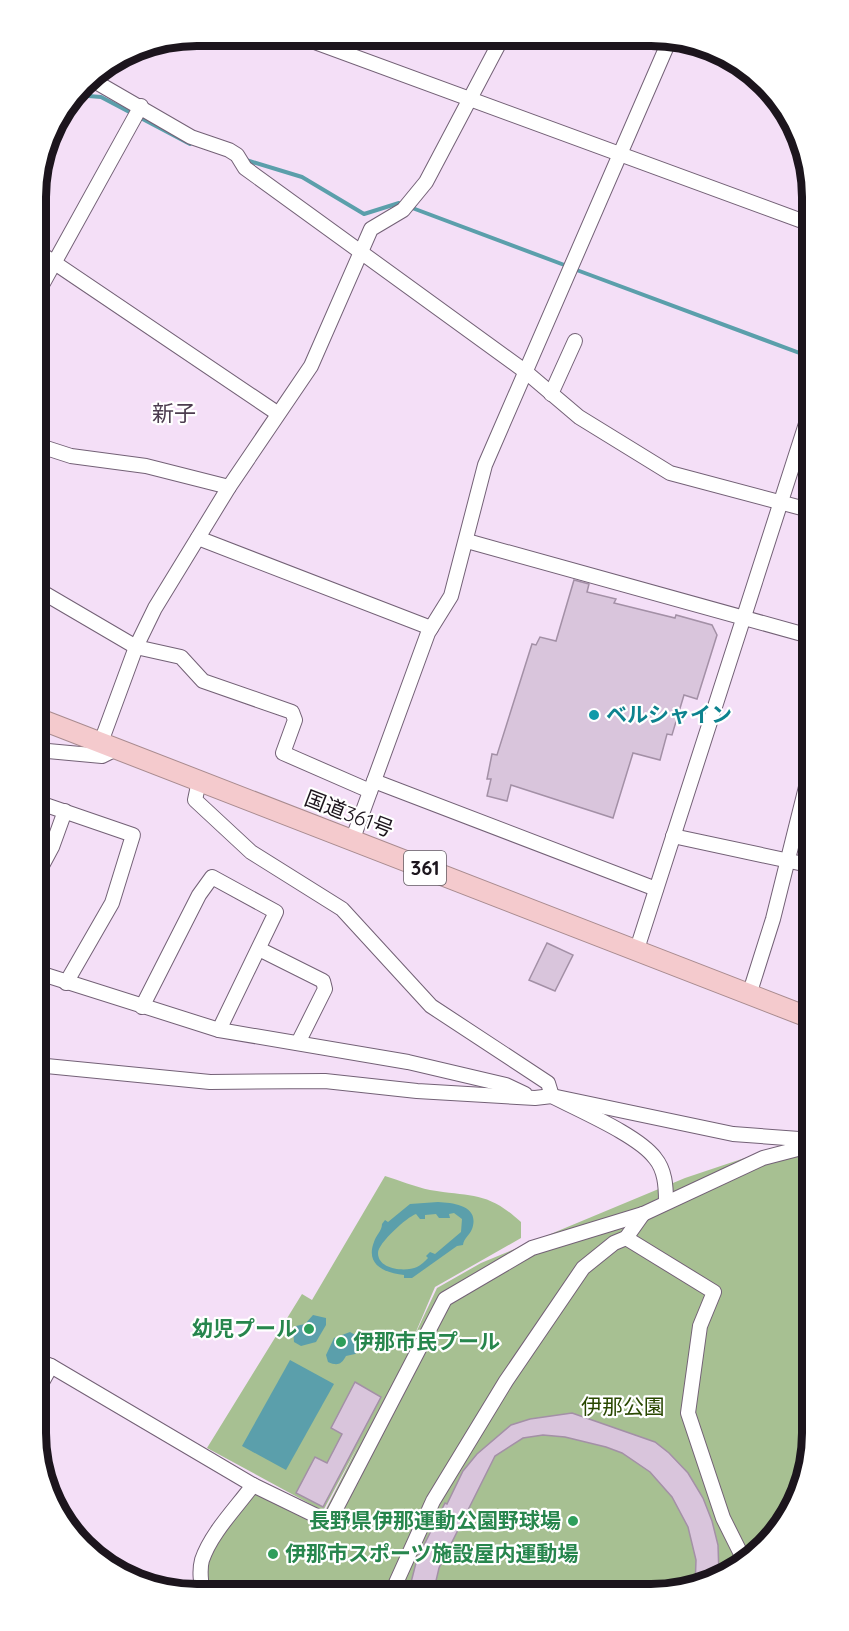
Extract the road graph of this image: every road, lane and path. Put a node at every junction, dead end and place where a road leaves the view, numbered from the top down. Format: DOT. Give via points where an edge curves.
graph roads {
  1 [pos="498,46"];
  2 [pos="328,47"];
  3 [pos="666,48"];
  4 [pos="98,84"];
  5 [pos="470,98"];
  6 [pos="137,112"];
  7 [pos="619,155"];
  8 [pos="802,221"];
  9 [pos="360,250"];
  10 [pos="46,257"];
  11 [pos="55,263"];
  12 [pos="46,278"];
  13 [pos="575,341"];
  14 [pos="526,372"];
  15 [pos="551,394"];
  16 [pos="277,413"];
  17 [pos="802,435"];
  18 [pos="46,448"];
  19 [pos="229,487"];
  20 [pos="780,501"];
  21 [pos="802,508"];
  22 [pos="198,538"];
  23 [pos="467,541"];
  24 [pos="46,594"];
  25 [pos="743,618"];
  26 [pos="431,628"];
  27 [pos="802,634"];
  28 [pos="136,647"];
  29 [pos="46,721"];
  30 [pos="110,745"];
  31 [pos="46,751"];
  32 [pos="200,781"];
  33 [pos="372,786"];
  34 [pos="802,802"];
  35 [pos="46,805"];
  36 [pos="64,811"];
  37 [pos="673,836"];
  38 [pos="352,841"];
  39 [pos="46,858"];
  40 [pos="787,861"];
  41 [pos="802,864"];
  42 [pos="656,889"];
  43 [pos="259,948"];
  44 [pos="637,949"];
  45 [pos="46,975"];
  46 [pos="66,982"];
  47 [pos="750,995"];
  48 [pos="142,1007"];
  49 [pos="802,1014"];
  50 [pos="219,1030"];
  51 [pos="298,1043"];
  52 [pos="46,1066"];
  53 [pos="552,1096"];
  54 [pos="534,1098"];
  55 [pos="802,1139"];
  56 [pos="802,1147"];
  57 [pos="666,1202"];
  58 [pos="643,1214"];
  59 [pos="626,1238"];
  60 [pos="46,1364"];
  61 [pos="51,1366"];
  62 [pos="46,1375"];
  63 [pos="253,1485"];
  64 [pos="741,1554"];
  65 [pos="203,1584"];
  66 [pos="396,1584"];
  1 -- 5 [label="street"];
  2 -- 5 [label="street"];
  3 -- 7 [label="street"];
  4 -- 6 [label="street"];
  5 -- 7 [label="street"];
  5 -- 9 [label="street" via="426,182 405,207 371,229"];
  6 -- 9 [label="street" via="230,150"];
  6 -- 11 [label="street"];
  7 -- 8 [label="street"];
  7 -- 14 [label="street"];
  9 -- 14 [label="street"];
  9 -- 16 [label="street" via="311,366"];
  10 -- 11 [label="street"];
  11 -- 12 [label="street"];
  11 -- 16 [label="street"];
  13 -- 15 [label="street"];
  14 -- 15 [label="street"];
  14 -- 23 [label="street" via="485,465"];
  15 -- 20 [label="street" via="579,417 670,473"];
  16 -- 19 [label="street"];
  17 -- 20 [label="street"];
  18 -- 19 [label="street" via="71,456 146,466"];
  19 -- 22 [label="street"];
  20 -- 21 [label="street"];
  20 -- 25 [label="street"];
  22 -- 26 [label="street"];
  22 -- 28 [label="street"];
  23 -- 25 [label="street"];
  23 -- 26 [label="street" via="451,596"];
  24 -- 28 [label="street"];
  25 -- 27 [label="street"];
  25 -- 37 [label="street"];
  26 -- 33 [label="street"];
  28 -- 30 [label="street"];
  28 -- 33 [label="street" via="181,657 203,681 292,712 295,720 283,753"];
  29 -- 30 [label="highway, 国道361号 / 361"];
  30 -- 31 [label="street" via="102,756"];
  30 -- 32 [label="highway, 国道361号 / 361"];
  32 -- 38 [label="highway, 国道361号 / 361"];
  32 -- 53 [label="street" via="195,800 251,852 342,909 431,1006 549,1083"];
  33 -- 38 [label="street"];
  33 -- 42 [label="street"];
  34 -- 40 [label="street"];
  35 -- 36 [label="street"];
  36 -- 39 [label="street"];
  36 -- 46 [label="street" via="133,835 112,903"];
  37 -- 40 [label="street"];
  37 -- 42 [label="street"];
  38 -- 44 [label="highway, 国道361号 / 361"];
  40 -- 41 [label="street"];
  40 -- 47 [label="street"];
  42 -- 44 [label="street"];
  43 -- 48 [label="street" via="276,912 212,877"];
  43 -- 50 [label="street"];
  43 -- 51 [label="street" via="323,981 325,989"];
  44 -- 47 [label="highway, 国道361号 / 361"];
  45 -- 46 [label="street"];
  46 -- 48 [label="street"];
  47 -- 49 [label="highway, 国道361号 / 361"];
  48 -- 50 [label="street"];
  50 -- 51 [label="street"];
  51 -- 54 [label="street" via="408,1062 506,1085"];
  52 -- 54 [label="street" via="210,1082 325,1081"];
  53 -- 54 [label="street"];
  53 -- 55 [label="street" via="733,1134"];
  53 -- 57 [label="street" via="640,1143 656,1158 665,1180"];
  56 -- 57 [label="street" via="763,1158"];
  57 -- 58 [label="street"];
  58 -- 59 [label="street"];
  58 -- 63 [label="street" via="532,1248 445,1299 329,1522"];
  59 -- 64 [label="street" via="714,1292 700,1326 688,1413 723,1518"];
  59 -- 66 [label="street" via="583,1268 506,1381 434,1501"];
  60 -- 61 [label="street"];
  61 -- 62 [label="street"];
  61 -- 63 [label="street"];
  63 -- 65 [label="street" via="211,1542 202,1560"];
}
